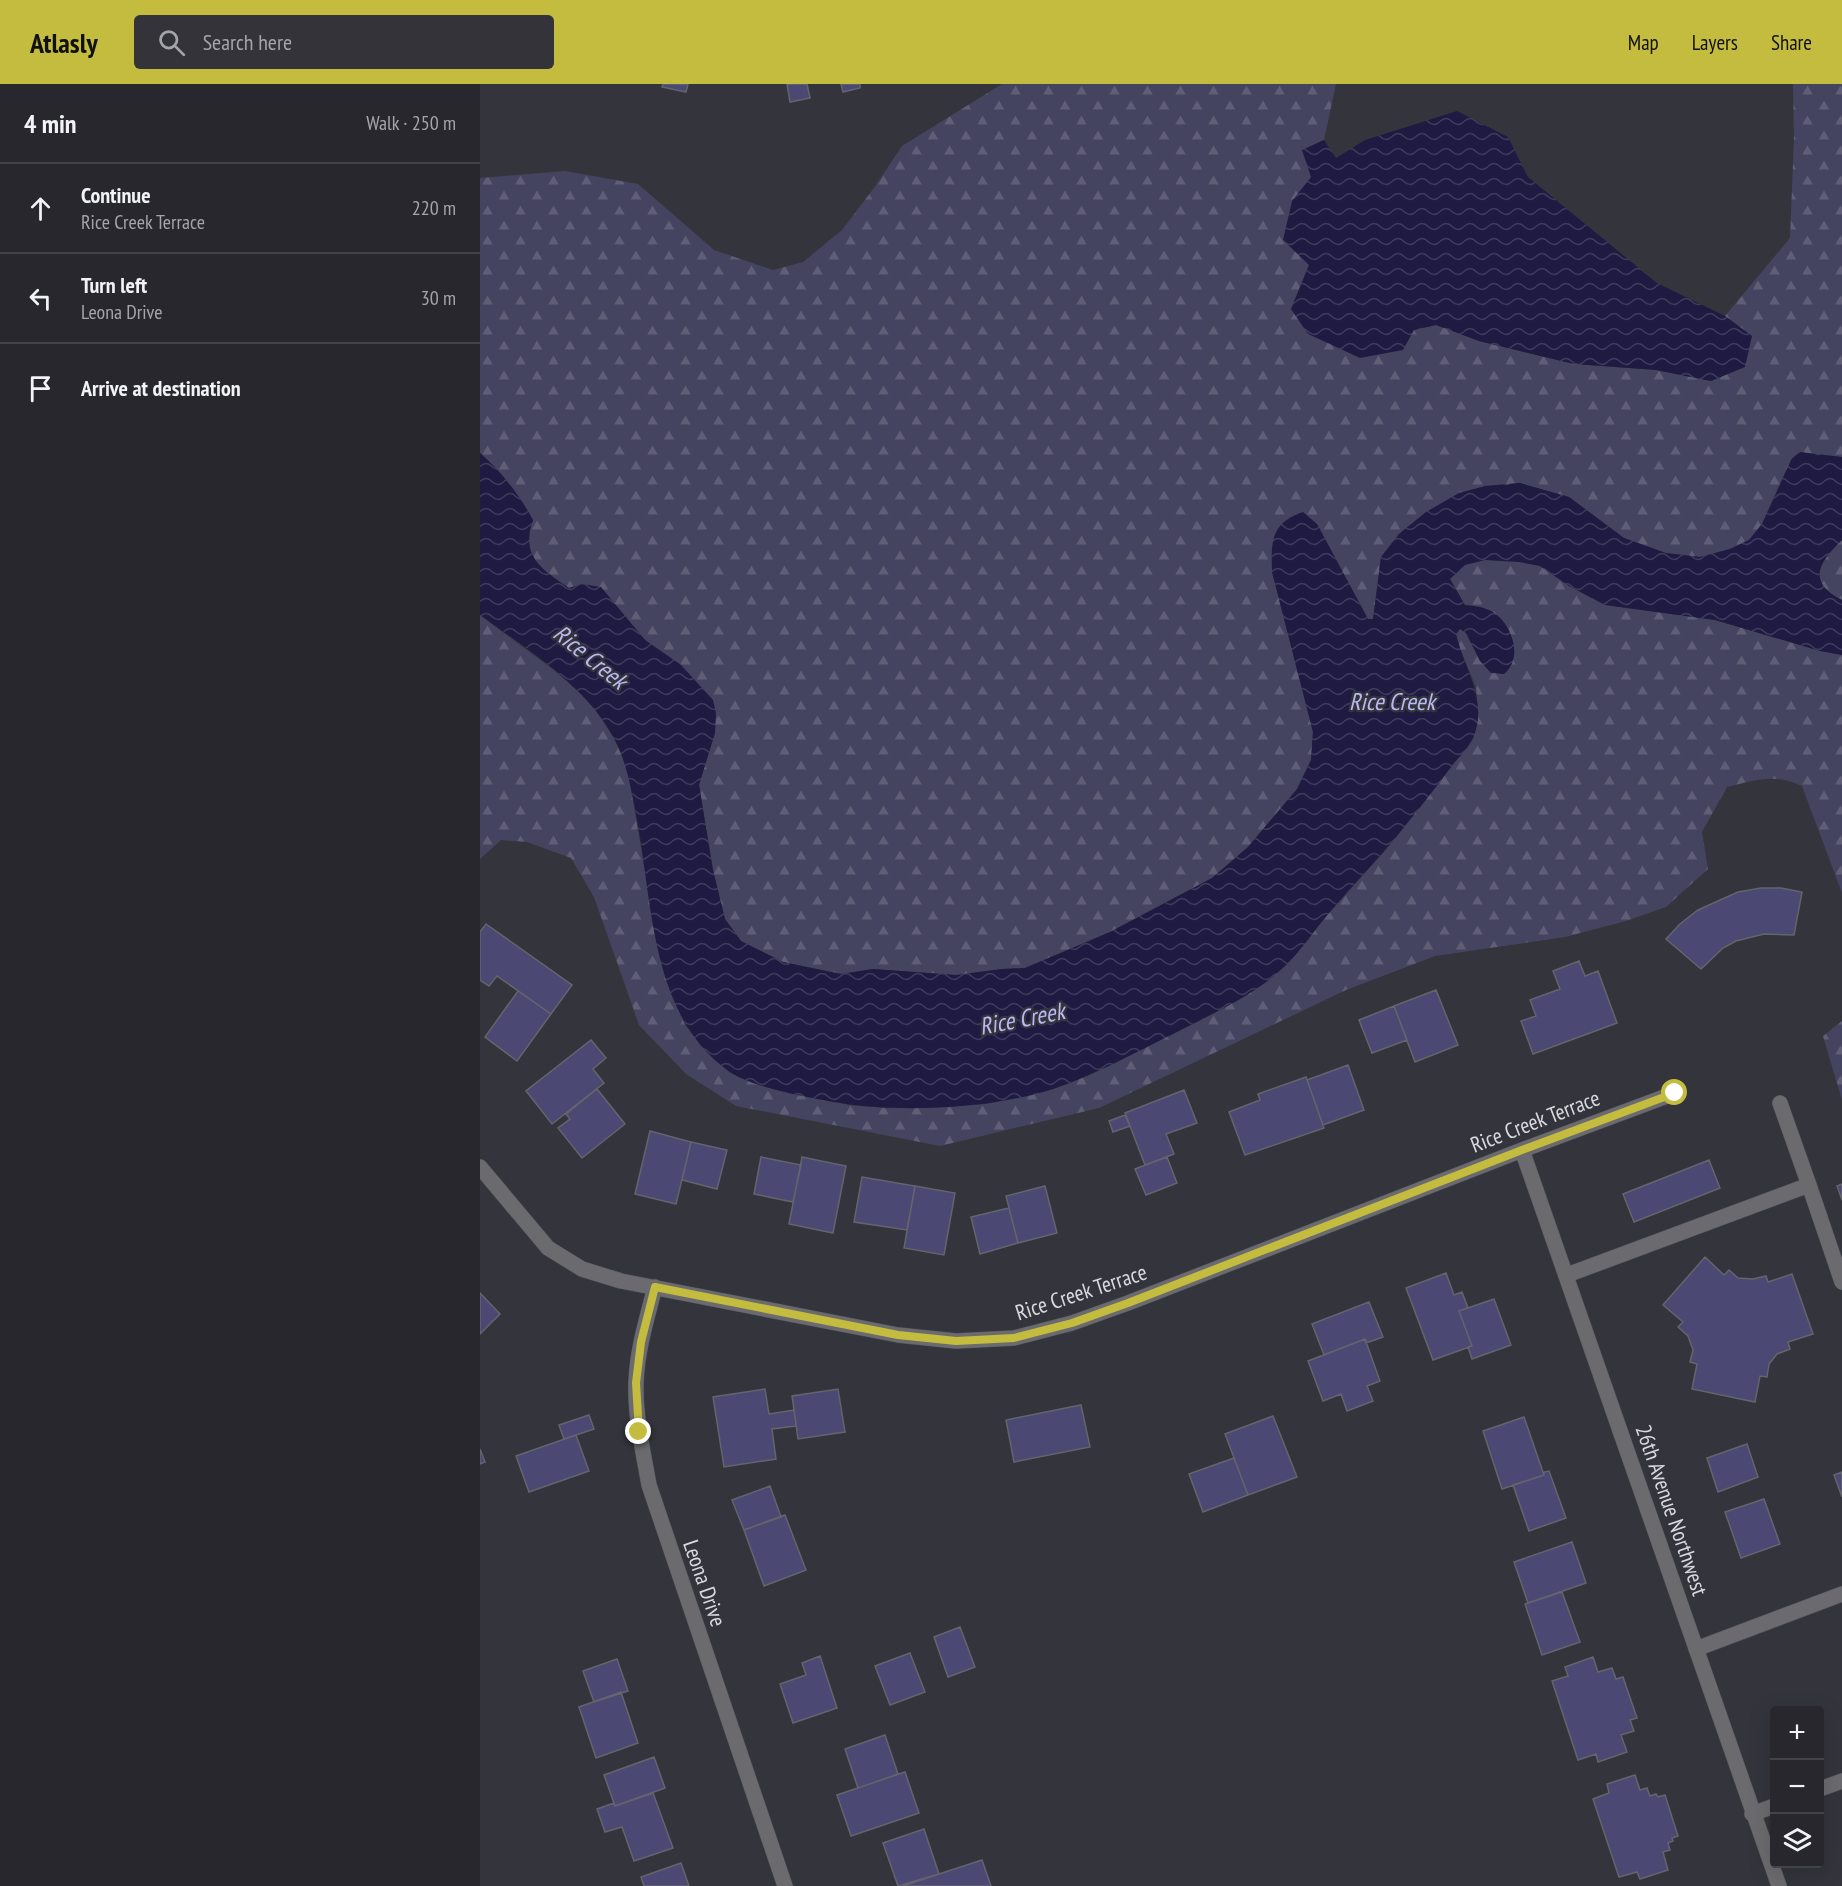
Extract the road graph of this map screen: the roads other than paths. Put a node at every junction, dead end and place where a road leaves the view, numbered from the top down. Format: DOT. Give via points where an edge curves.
graph roads {
  1 [pos="1675,1093"];
  2 [pos="1780,1103"];
  3 [pos="1522,1150"];
  4 [pos="480,1167"];
  5 [pos="1809,1185"];
  6 [pos="1567,1275"];
  7 [pos="1842,1282"];
  8 [pos="655,1287"];
  9 [pos="1842,1594"];
  10 [pos="1696,1649"];
  11 [pos="1842,1781"];
  12 [pos="1824,1788"];
  13 [pos="1770,1807"];
  14 [pos="1752,1814"];
  15 [pos="785,1886"];
  16 [pos="1779,1886"];
  1 -- 3 [label="street, Rice Creek Terrace"];
  2 -- 5 [label="street"];
  3 -- 6 [label="street, 26th Avenue Northwest"];
  3 -- 8 [label="street, Rice Creek Terrace" via="1128,1303 1014,1338 956,1341 898,1335"];
  4 -- 8 [label="street, Rice Creek Terrace" via="548,1248 582,1269"];
  5 -- 6 [label="street"];
  5 -- 7 [label="street"];
  6 -- 10 [label="street, 26th Avenue Northwest"];
  8 -- 15 [label="street, Leona Drive" via="641,1342 636,1383 639,1432 649,1485"];
  9 -- 10 [label="street"];
  10 -- 14 [label="street, 26th Avenue Northwest"];
  11 -- 12 [label="street"];
  13 -- 14 [label="street"];
  14 -- 16 [label="street, 26th Avenue Northwest"];
}
